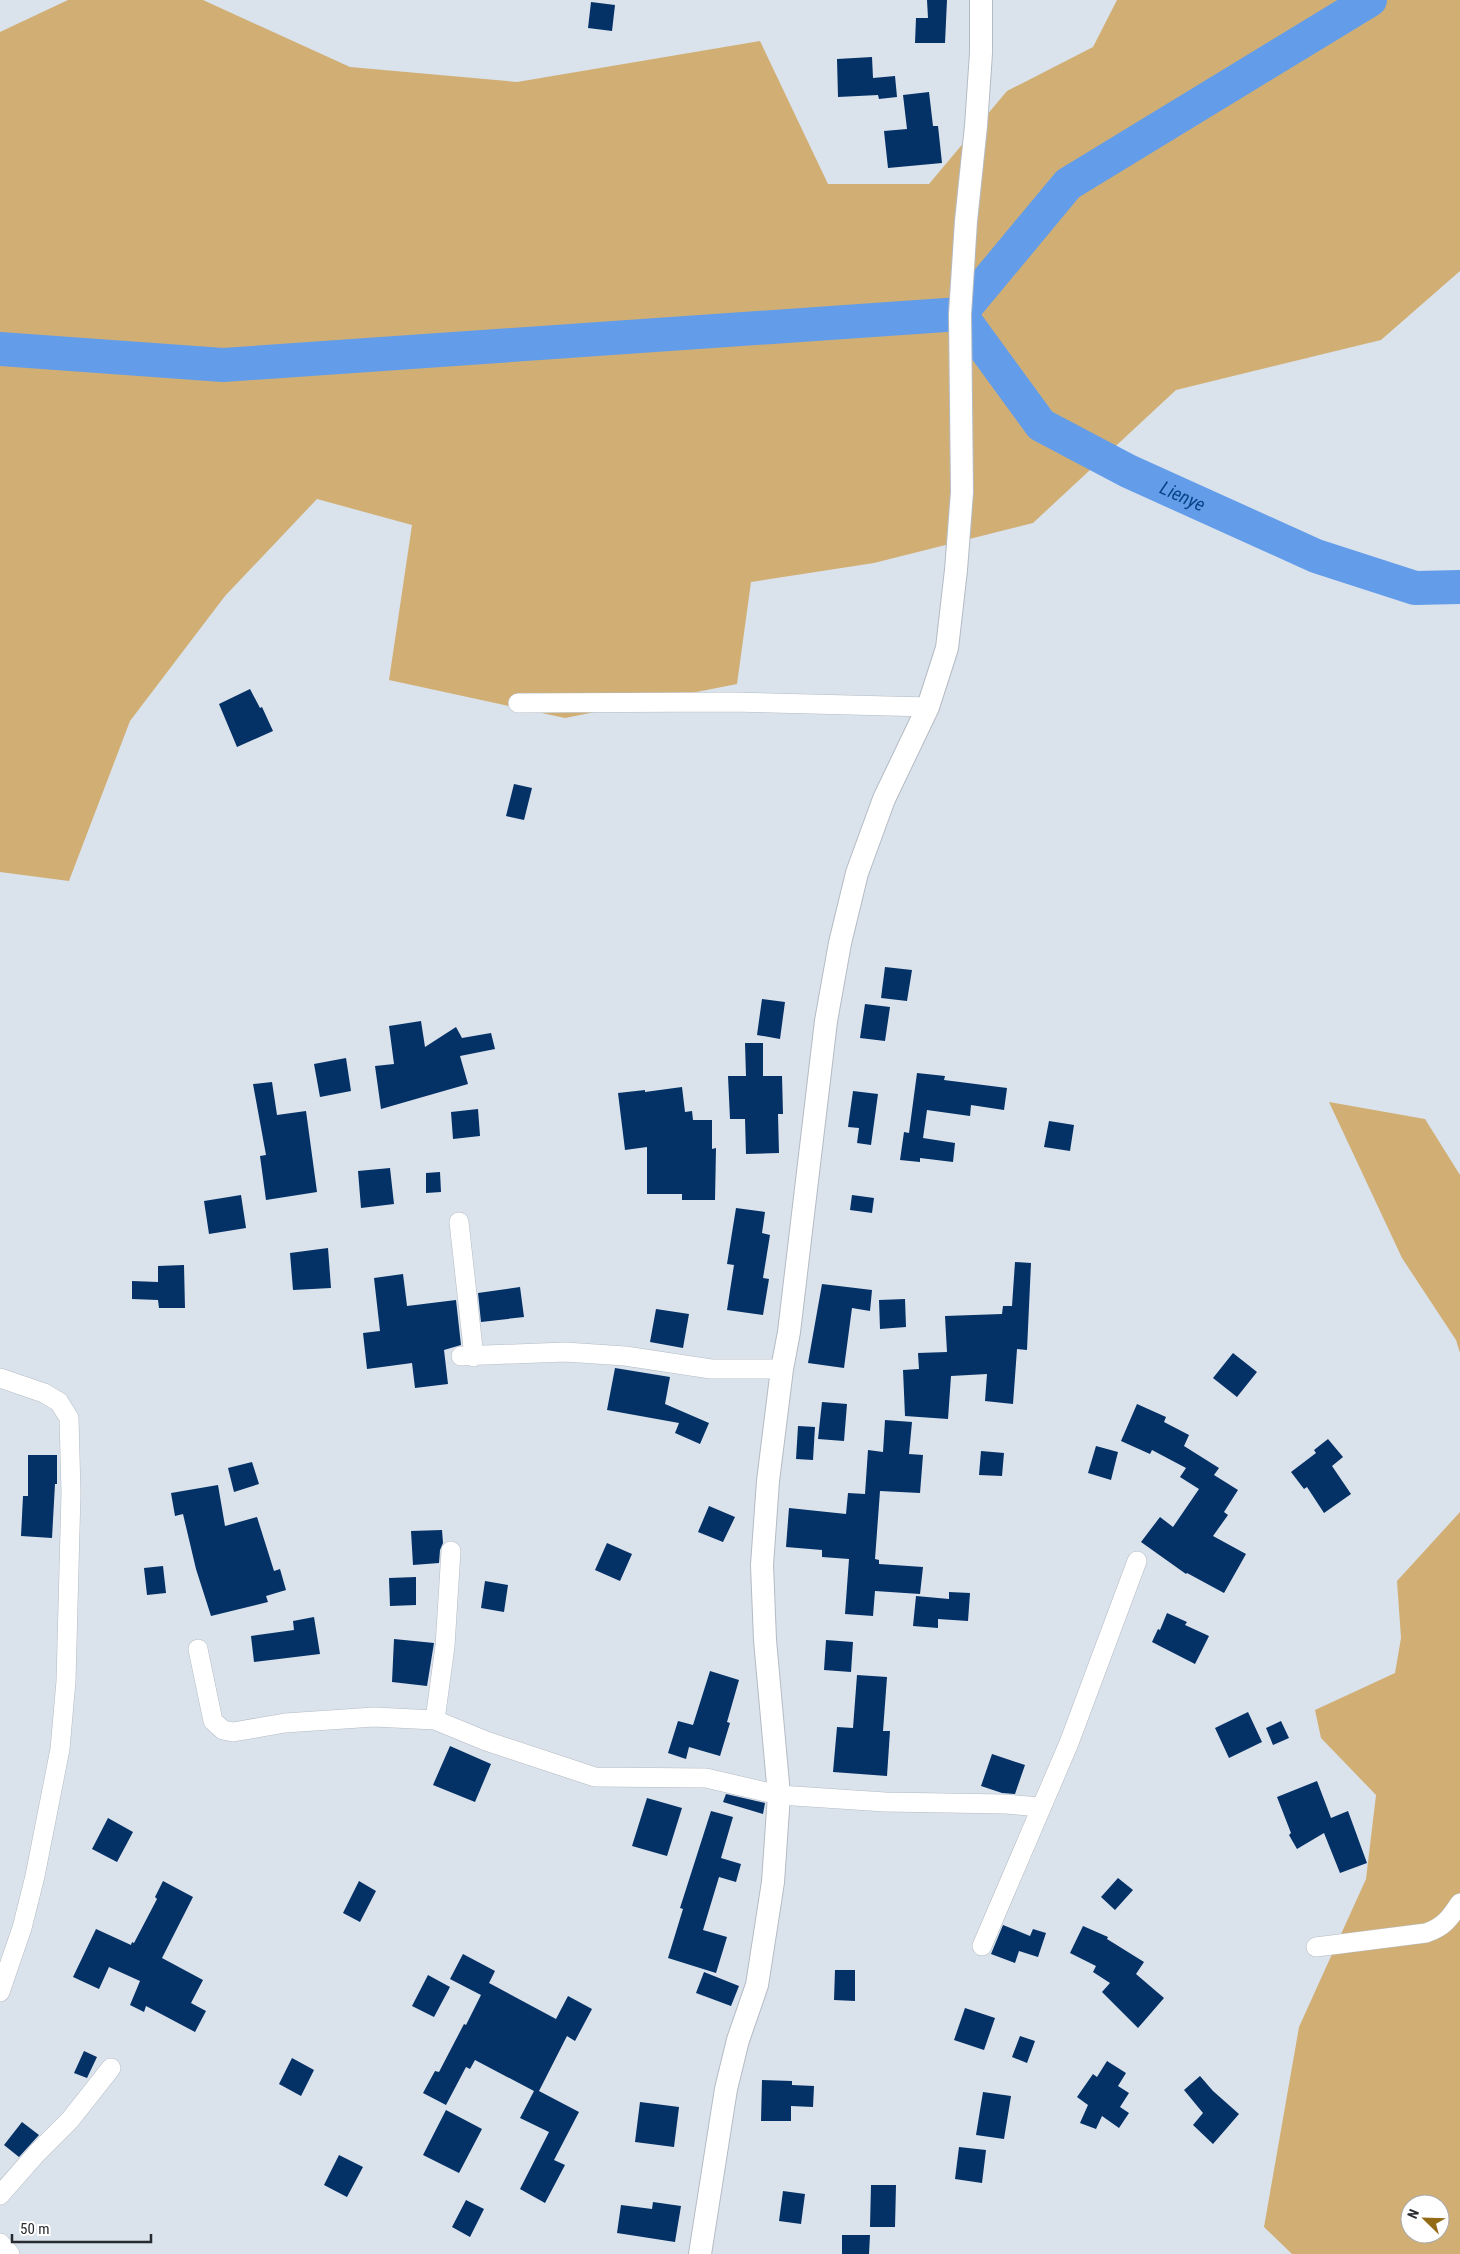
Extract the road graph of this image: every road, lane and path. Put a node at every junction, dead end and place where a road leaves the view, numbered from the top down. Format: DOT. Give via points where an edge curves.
graph roads {
  1 [pos="980,0"];
  2 [pos="518,703"];
  3 [pos="928,707"];
  4 [pos="459,1222"];
  5 [pos="782,1369"];
  6 [pos="0,1378"];
  7 [pos="450,1551"];
  8 [pos="1137,1561"];
  9 [pos="198,1649"];
  10 [pos="435,1720"];
  11 [pos="779,1795"];
  12 [pos="1041,1807"];
  13 [pos="1460,1902"];
  14 [pos="982,1946"];
  15 [pos="1316,1947"];
  16 [pos="0,1992"];
  17 [pos="111,2068"];
  18 [pos="0,2194"];
  19 [pos="0,2243"];
  20 [pos="10,2254"];
  21 [pos="700,2254"];
  1 -- 3 [label="street" via="976,126 960,314 962,492 947,648"];
  2 -- 3 [label="street" via="731,702"];
  3 -- 5 [label="street" via="884,799 857,874 840,943 826,1021"];
  4 -- 5 [label="street" via="468,1356 565,1352 624,1356 710,1369"];
  5 -- 11 [label="street" via="768,1481 762,1565 765,1640"];
  6 -- 16 [label="street" via="44,1393 58,1402 69,1418 71,1493 66,1681 60,1749 35,1876 22,1928"];
  7 -- 10 [label="street" via="445,1646"];
  8 -- 12 [label="street" via="1069,1743"];
  9 -- 10 [label="street" via="213,1721 223,1730 233,1732 285,1722 374,1717"];
  10 -- 11 [label="street" via="486,1741 595,1777 706,1778"];
  11 -- 12 [label="street"];
  11 -- 21 [label="street" via="773,1882 757,1985 726,2089"];
  12 -- 14 [label="street"];
  13 -- 15 [label="street" via="1449,1920 1440,1928 1426,1933"];
  17 -- 18 [label="street" via="70,2120"];
  19 -- 20 [label="street"];
}
